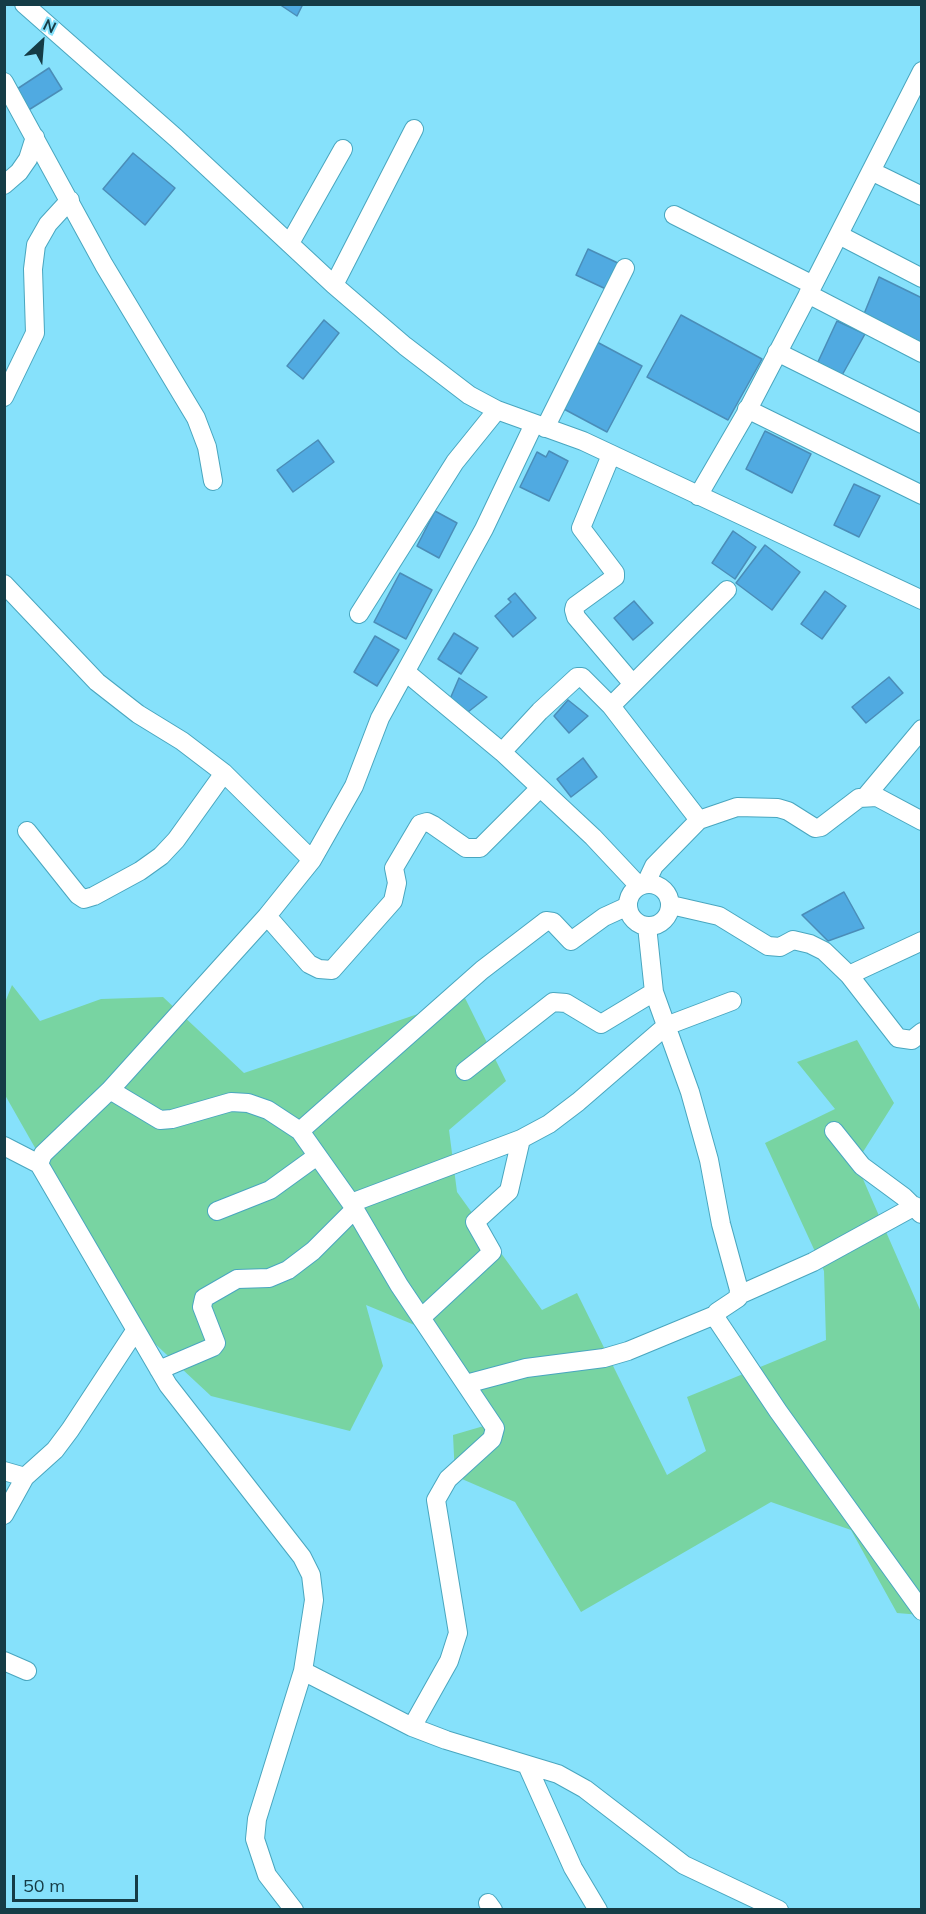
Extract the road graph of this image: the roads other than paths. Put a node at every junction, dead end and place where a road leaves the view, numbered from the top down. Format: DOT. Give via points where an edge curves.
graph roads {
  1 [pos="24,4"];
  2 [pos="921,73"];
  3 [pos="4,82"];
  4 [pos="414,129"];
  5 [pos="35,137"];
  6 [pos="343,148"];
  7 [pos="871,171"];
  8 [pos="4,185"];
  9 [pos="921,196"];
  10 [pos="70,200"];
  11 [pos="674,215"];
  12 [pos="839,236"];
  13 [pos="290,243"];
  14 [pos="625,268"];
  15 [pos="921,278"];
  16 [pos="334,285"];
  17 [pos="811,290"];
  18 [pos="777,352"];
  19 [pos="921,353"];
  20 [pos="4,397"];
  21 [pos="747,409"];
  22 [pos="497,410"];
  23 [pos="921,424"];
  24 [pos="540,426"];
  25 [pos="611,455"];
  26 [pos="213,481"];
  27 [pos="921,495"];
  28 [pos="698,496"];
  29 [pos="4,584"];
  30 [pos="728,590"];
  31 [pos="921,600"];
  32 [pos="359,614"];
  33 [pos="407,673"];
  34 [pos="632,683"];
  35 [pos="611,706"];
  36 [pos="921,729"];
  37 [pos="502,752"];
  38 [pos="224,773"];
  39 [pos="540,788"];
  40 [pos="866,796"];
  41 [pos="699,820"];
  42 [pos="921,821"];
  43 [pos="27,831"];
  44 [pos="312,860"];
  45 [pos="642,884"];
  46 [pos="671,905"];
  47 [pos="628,906"];
  48 [pos="267,916"];
  49 [pos="647,926"];
  50 [pos="921,941"];
  51 [pos="849,975"];
  52 [pos="654,992"];
  53 [pos="732,1001"];
  54 [pos="666,1026"];
  55 [pos="921,1032"];
  56 [pos="465,1071"];
  57 [pos="110,1090"];
  58 [pos="300,1131"];
  59 [pos="834,1131"];
  60 [pos="521,1139"];
  61 [pos="4,1146"];
  62 [pos="317,1156"];
  63 [pos="39,1164"];
  64 [pos="352,1206"];
  65 [pos="918,1210"];
  66 [pos="217,1211"];
  67 [pos="739,1295"];
  68 [pos="716,1315"];
  69 [pos="421,1318"];
  70 [pos="135,1331"];
  71 [pos="159,1370"];
  72 [pos="466,1384"];
  73 [pos="4,1471"];
  74 [pos="25,1477"];
  75 [pos="4,1515"];
  76 [pos="921,1611"];
  77 [pos="4,1661"];
  78 [pos="27,1671"];
  79 [pos="303,1671"];
  80 [pos="411,1727"];
  81 [pos="527,1765"];
  82 [pos="294,1910"];
  83 [pos="598,1910"];
  84 [pos="779,1910"];
  1 -- 13 [label="street"];
  2 -- 7 [label="street"];
  3 -- 5 [label="street"];
  4 -- 16 [label="street"];
  5 -- 8 [label="street" via="28,159"];
  5 -- 10 [label="street"];
  6 -- 13 [label="street"];
  7 -- 9 [label="street"];
  7 -- 12 [label="street"];
  10 -- 20 [label="street" via="48,224 36,245 35,333"];
  10 -- 26 [label="street" via="115,285 195,418 207,447"];
  11 -- 17 [label="street"];
  12 -- 15 [label="street"];
  12 -- 17 [label="street"];
  13 -- 16 [label="street"];
  14 -- 24 [label="street"];
  16 -- 22 [label="street" via="421,359 469,395"];
  17 -- 18 [label="street"];
  17 -- 19 [label="street"];
  18 -- 21 [label="street"];
  18 -- 23 [label="street"];
  21 -- 27 [label="street"];
  21 -- 28 [label="street"];
  22 -- 24 [label="street"];
  22 -- 32 [label="street" via="455,462"];
  24 -- 25 [label="street"];
  24 -- 33 [label="street"];
  25 -- 28 [label="street"];
  25 -- 34 [label="street" via="581,528 615,577 574,610"];
  28 -- 31 [label="street"];
  29 -- 38 [label="street" via="97,682"];
  30 -- 34 [label="street"];
  33 -- 37 [label="street"];
  33 -- 44 [label="street" via="380,718 354,786"];
  34 -- 35 [label="street"];
  35 -- 37 [label="street" via="587,680 577,677"];
  35 -- 41 [label="street"];
  36 -- 40 [label="street"];
  37 -- 39 [label="street"];
  38 -- 43 [label="street" via="161,856 94,896 78,895"];
  38 -- 44 [label="street"];
  39 -- 45 [label="street"];
  39 -- 48 [label="street" via="480,848 466,848 433,825 420,824 393,868 397,883 393,902 332,970 309,964"];
  40 -- 41 [label="street" via="815,828 788,811 757,806 737,807"];
  40 -- 42 [label="street" via="886,801"];
  41 -- 45 [label="street" via="654,866"];
  44 -- 48 [label="street"];
  45 -- 46 [label="street" via="656,885"];
  45 -- 47 [label="street" via="633,892"];
  46 -- 49 [label="street" via="662,922"];
  46 -- 51 [label="street" via="719,916 768,946 780,947 793,940 810,944 824,951"];
  47 -- 49 [label="street" via="633,918"];
  47 -- 58 [label="street" via="571,940 553,922 546,921 482,970"];
  48 -- 57 [label="street"];
  49 -- 52 [label="street"];
  50 -- 51 [label="street"];
  51 -- 55 [label="street" via="897,1038 912,1040"];
  52 -- 54 [label="street"];
  52 -- 56 [label="street" via="601,1024 566,1003 553,1002"];
  53 -- 54 [label="street"];
  54 -- 60 [label="street" via="578,1102"];
  54 -- 67 [label="street" via="709,1160"];
  57 -- 58 [label="street" via="160,1120 220,1104 248,1103 268,1110"];
  57 -- 63 [label="street" via="43,1154"];
  58 -- 62 [label="street"];
  59 -- 65 [label="street" via="862,1166"];
  60 -- 64 [label="street"];
  60 -- 69 [label="street" via="509,1191 475,1222 492,1252"];
  61 -- 63 [label="street"];
  62 -- 64 [label="street"];
  62 -- 66 [label="street" via="270,1190"];
  63 -- 70 [label="street"];
  64 -- 69 [label="street"];
  64 -- 71 [label="street" via="313,1251 280,1275 237,1279 204,1298 202,1307 216,1340 213,1347"];
  65 -- 67 [label="street"];
  67 -- 68 [label="street"];
  68 -- 72 [label="street" via="604,1358 526,1368"];
  68 -- 76 [label="street" via="778,1411"];
  69 -- 72 [label="street"];
  70 -- 71 [label="street"];
  70 -- 74 [label="street" via="70,1430"];
  71 -- 79 [label="street" via="302,1557 311,1575 314,1600"];
  72 -- 80 [label="street" via="495,1432 448,1479 436,1500 458,1633 449,1661"];
  73 -- 74 [label="street"];
  74 -- 75 [label="street"];
  77 -- 78 [label="street"];
  79 -- 80 [label="street"];
  79 -- 82 [label="street" via="257,1819 255,1839 267,1875"];
  80 -- 81 [label="street"];
  81 -- 83 [label="street" via="573,1868"];
  81 -- 84 [label="street" via="558,1774 585,1789 684,1865"];
}
